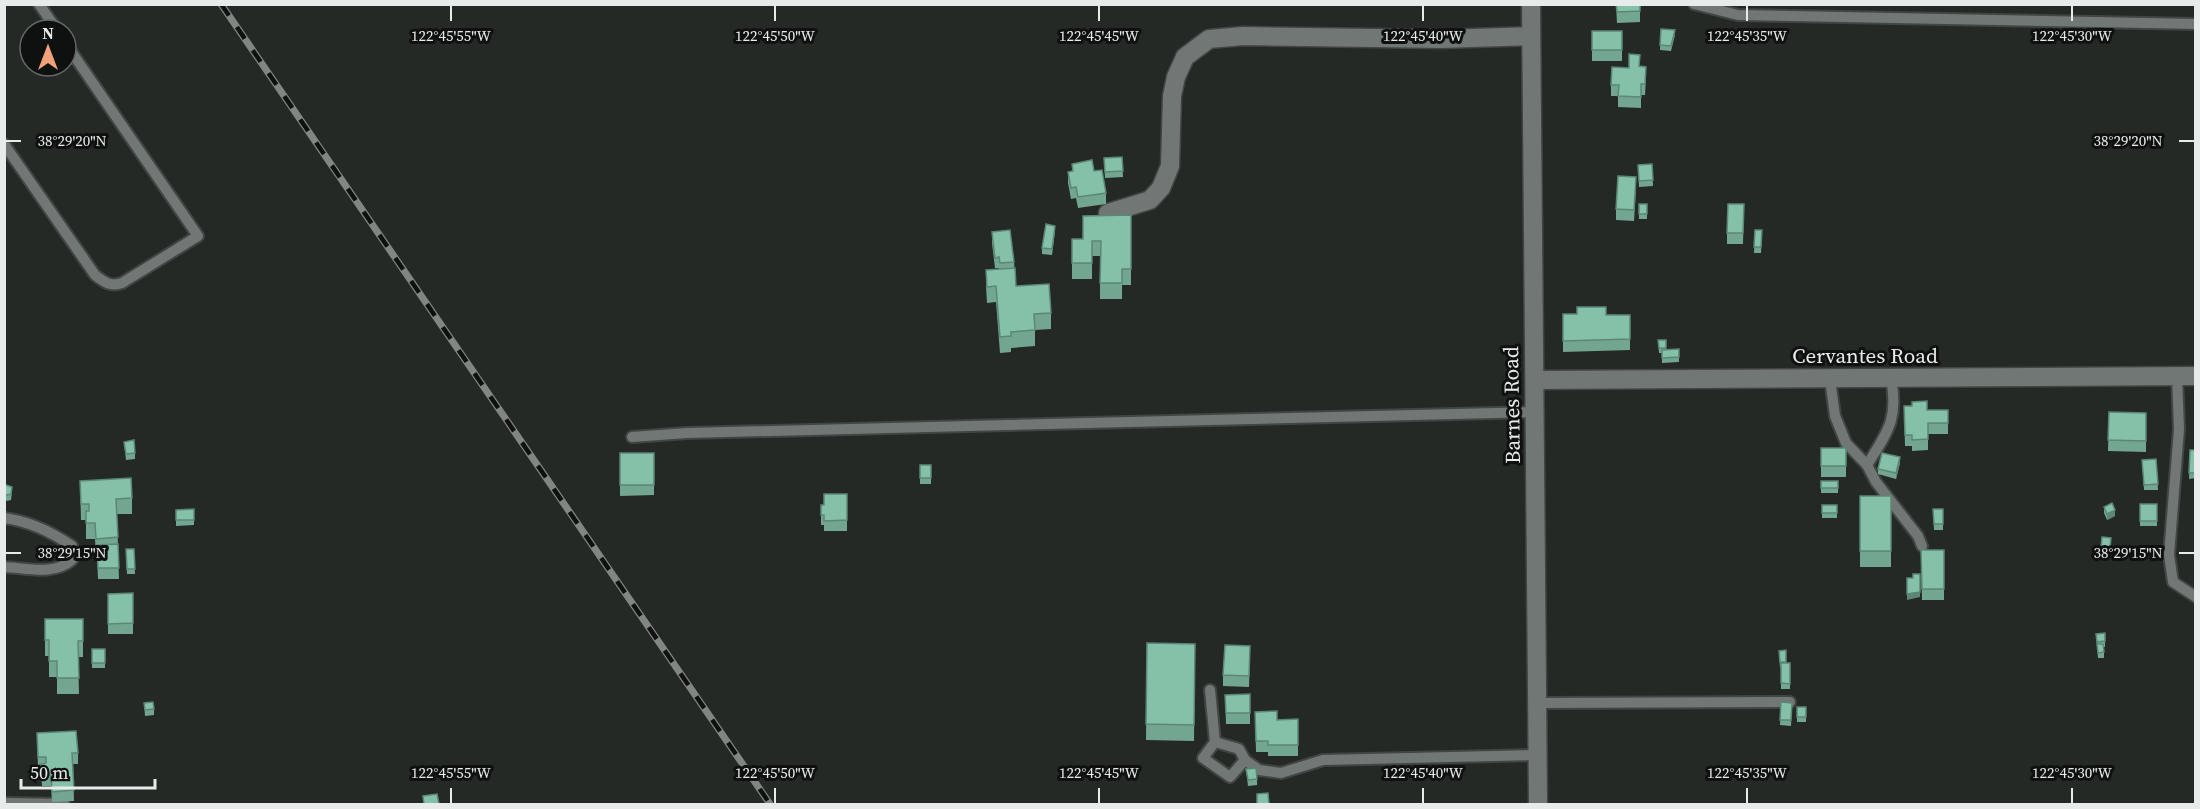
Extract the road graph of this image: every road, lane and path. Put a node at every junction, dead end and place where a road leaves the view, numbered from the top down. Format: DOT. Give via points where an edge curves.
graph roads {
  1 [pos="39,4"];
  2 [pos="1531,4"];
  3 [pos="1694,4"];
  4 [pos="49,18"];
  5 [pos="2196,24"];
  6 [pos="1530,36"];
  7 [pos="78,61"];
  8 [pos="4,144"];
  9 [pos="1108,213"];
  10 [pos="2186,376"];
  11 [pos="1830,378"];
  12 [pos="1891,379"];
  13 [pos="1535,380"];
  14 [pos="1535,412"];
  15 [pos="632,437"];
  16 [pos="1867,465"];
  17 [pos="4,518"];
  18 [pos="1922,546"];
  19 [pos="4,567"];
  20 [pos="2196,597"];
  21 [pos="1210,690"];
  22 [pos="1790,702"];
  23 [pos="1537,703"];
  24 [pos="1215,742"];
  25 [pos="1538,755"];
  26 [pos="1245,760"];
  27 [pos="4,803"];
  28 [pos="64,804"];
  29 [pos="1538,804"];
  1 -- 4 [label="lane"];
  2 -- 6 [label="street, Barnes Road"];
  3 -- 5 [label="lane" via="1738,15"];
  6 -- 9 [label="street" via="1209,39 1185,57 1176,76 1170,166 1161,188 1150,200"];
  6 -- 13 [label="street, Barnes Road"];
  7 -- 8 [label="lane" via="198,236 122,283 106,284 95,275"];
  10 -- 12 [label="street, Cervantes Road"];
  10 -- 20 [label="lane" via="2169,555 2173,582"];
  11 -- 12 [label="street, Cervantes Road"];
  11 -- 13 [label="street, Cervantes Road"];
  11 -- 16 [label="lane" via="1838,428"];
  12 -- 16 [label="lane" via="1891,426"];
  13 -- 14 [label="street, Barnes Road"];
  14 -- 15 [label="lane"];
  14 -- 23 [label="street, Barnes Road"];
  16 -- 18 [label="lane"];
  17 -- 19 [label="lane" via="18,520 72,546 72,560 54,570"];
  21 -- 24 [label="lane"];
  22 -- 23 [label="lane"];
  23 -- 25 [label="street, Barnes Road"];
  24 -- 26 [label="lane" via="1239,749"];
  24 -- 26 [label="lane" via="1203,758 1230,777"];
  25 -- 26 [label="lane" via="1323,760 1281,773 1259,770"];
  25 -- 29 [label="street, Barnes Road"];
  27 -- 28 [label="lane"];
}
